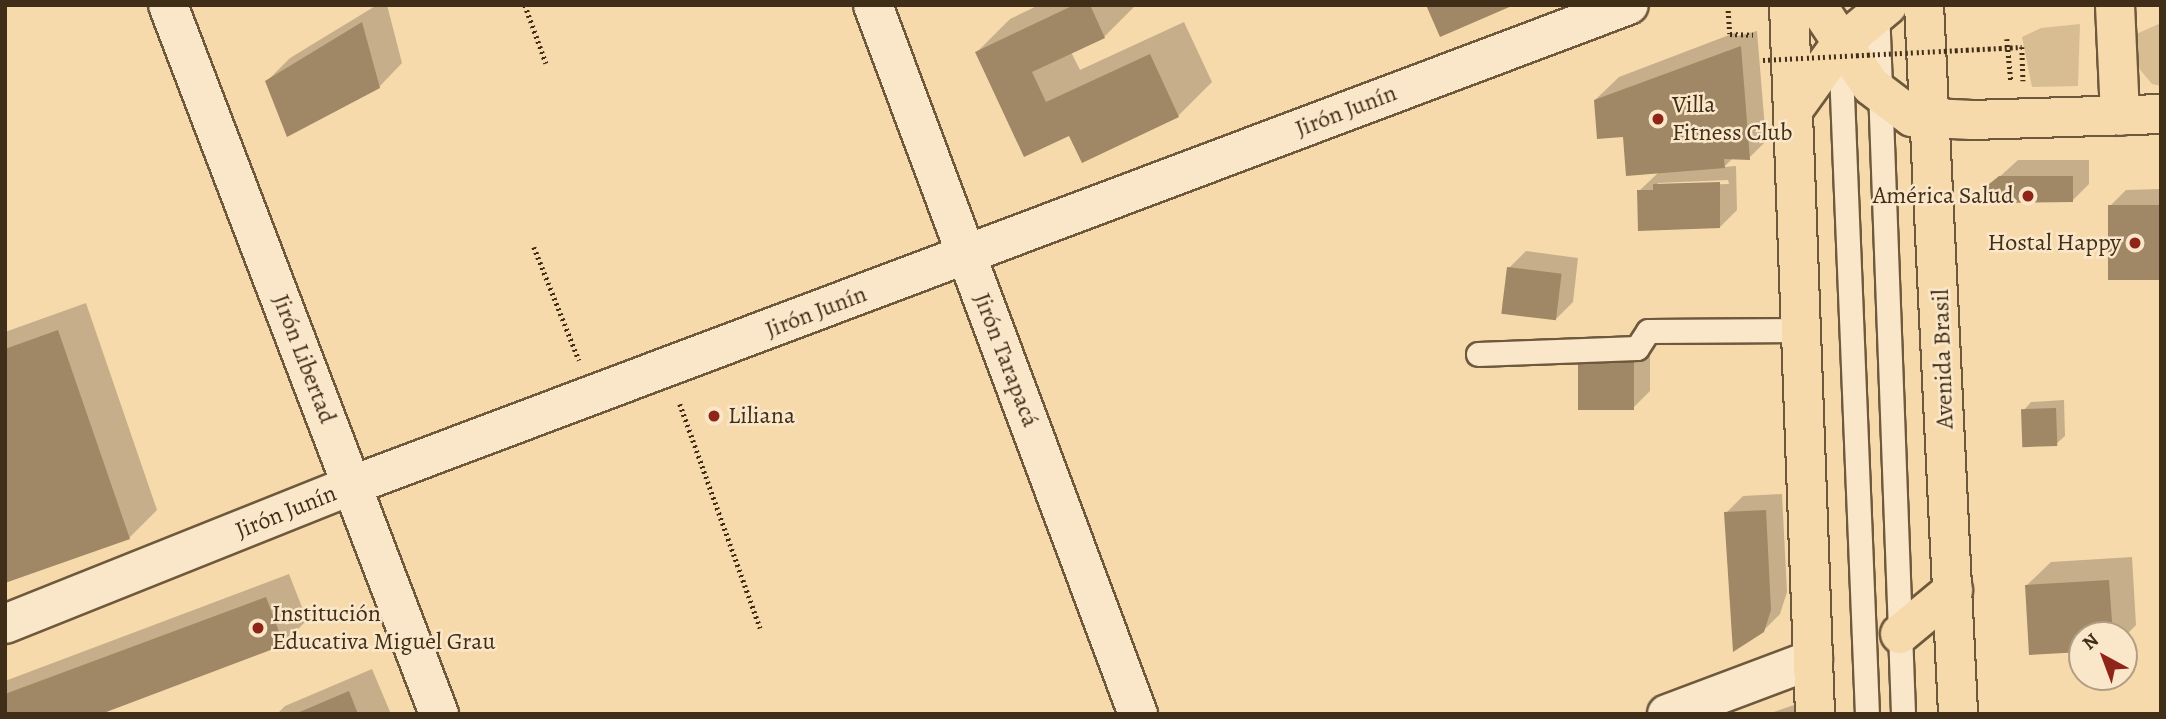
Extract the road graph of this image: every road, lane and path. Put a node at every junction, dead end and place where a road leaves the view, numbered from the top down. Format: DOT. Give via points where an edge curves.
graph roads {
  1 [pos="168,5"];
  2 [pos="525,5"];
  3 [pos="873,5"];
  4 [pos="1728,5"];
  5 [pos="1788,5"];
  6 [pos="1817,5"];
  7 [pos="1838,5"];
  8 [pos="1924,5"];
  9 [pos="2115,5"];
  10 [pos="1880,7"];
  11 [pos="1613,8"];
  12 [pos="1763,36"];
  13 [pos="2007,39"];
  14 [pos="1840,45"];
  15 [pos="1763,60"];
  16 [pos="546,64"];
  17 [pos="2015,90"];
  18 [pos="2022,90"];
  19 [pos="1881,97"];
  20 [pos="1793,110"];
  21 [pos="2161,114"];
  22 [pos="2120,116"];
  23 [pos="1930,121"];
  24 [pos="534,247"];
  25 [pos="967,256"];
  26 [pos="1802,330"];
  27 [pos="1478,354"];
  28 [pos="667,368"];
  29 [pos="593,396"];
  30 [pos="353,485"];
  31 [pos="1953,590"];
  32 [pos="5,624"];
  33 [pos="760,628"];
  34 [pos="1900,634"];
  35 [pos="1813,659"];
  36 [pos="439,714"];
  37 [pos="1138,714"];
  38 [pos="1667,714"];
  39 [pos="1815,714"];
  40 [pos="1867,714"];
  41 [pos="1903,714"];
  42 [pos="1958,714"];
  1 -- 30 [label="street, Jirón Libertad"];
  2 -- 16 [label="path"];
  3 -- 25 [label="street, Jirón Tarapacá"];
  4 -- 12 [label="path" via="1730,34"];
  5 -- 20 [label="main road"];
  6 -- 14 [label="main road"];
  7 -- 14 [label="lane"];
  8 -- 23 [label="main road, Avenida Brasil"];
  9 -- 22 [label="main road"];
  10 -- 14 [label="main road"];
  10 -- 19 [label="lane"];
  11 -- 25 [label="street, Jirón Junín"];
  13 -- 17 [label="path"];
  14 -- 19 [label="main road"];
  14 -- 20 [label="main road"];
  14 -- 40 [label="lane"];
  15 -- 18 [label="path, bridge" via="2022,47"];
  19 -- 23 [label="main road" via="1912,117"];
  19 -- 34 [label="lane"];
  20 -- 26 [label="main road"];
  21 -- 22 [label="main road"];
  22 -- 23 [label="main road"];
  23 -- 31 [label="main road, Avenida Brasil"];
  24 -- 29 [label="path"];
  25 -- 28 [label="street, Jirón Junín"];
  25 -- 37 [label="street, Jirón Tarapacá"];
  26 -- 27 [label="lane" via="1648,331 1637,348"];
  26 -- 35 [label="main road"];
  28 -- 29 [label="street, Jirón Junín"];
  28 -- 33 [label="path"];
  29 -- 30 [label="street, Jirón Junín"];
  30 -- 32 [label="street, Jirón Junín"];
  30 -- 36 [label="street, Jirón Libertad"];
  31 -- 34 [label="main road"];
  31 -- 42 [label="main road, Avenida Brasil"];
  34 -- 41 [label="lane"];
  35 -- 38 [label="street"];
  35 -- 39 [label="main road"];
}
